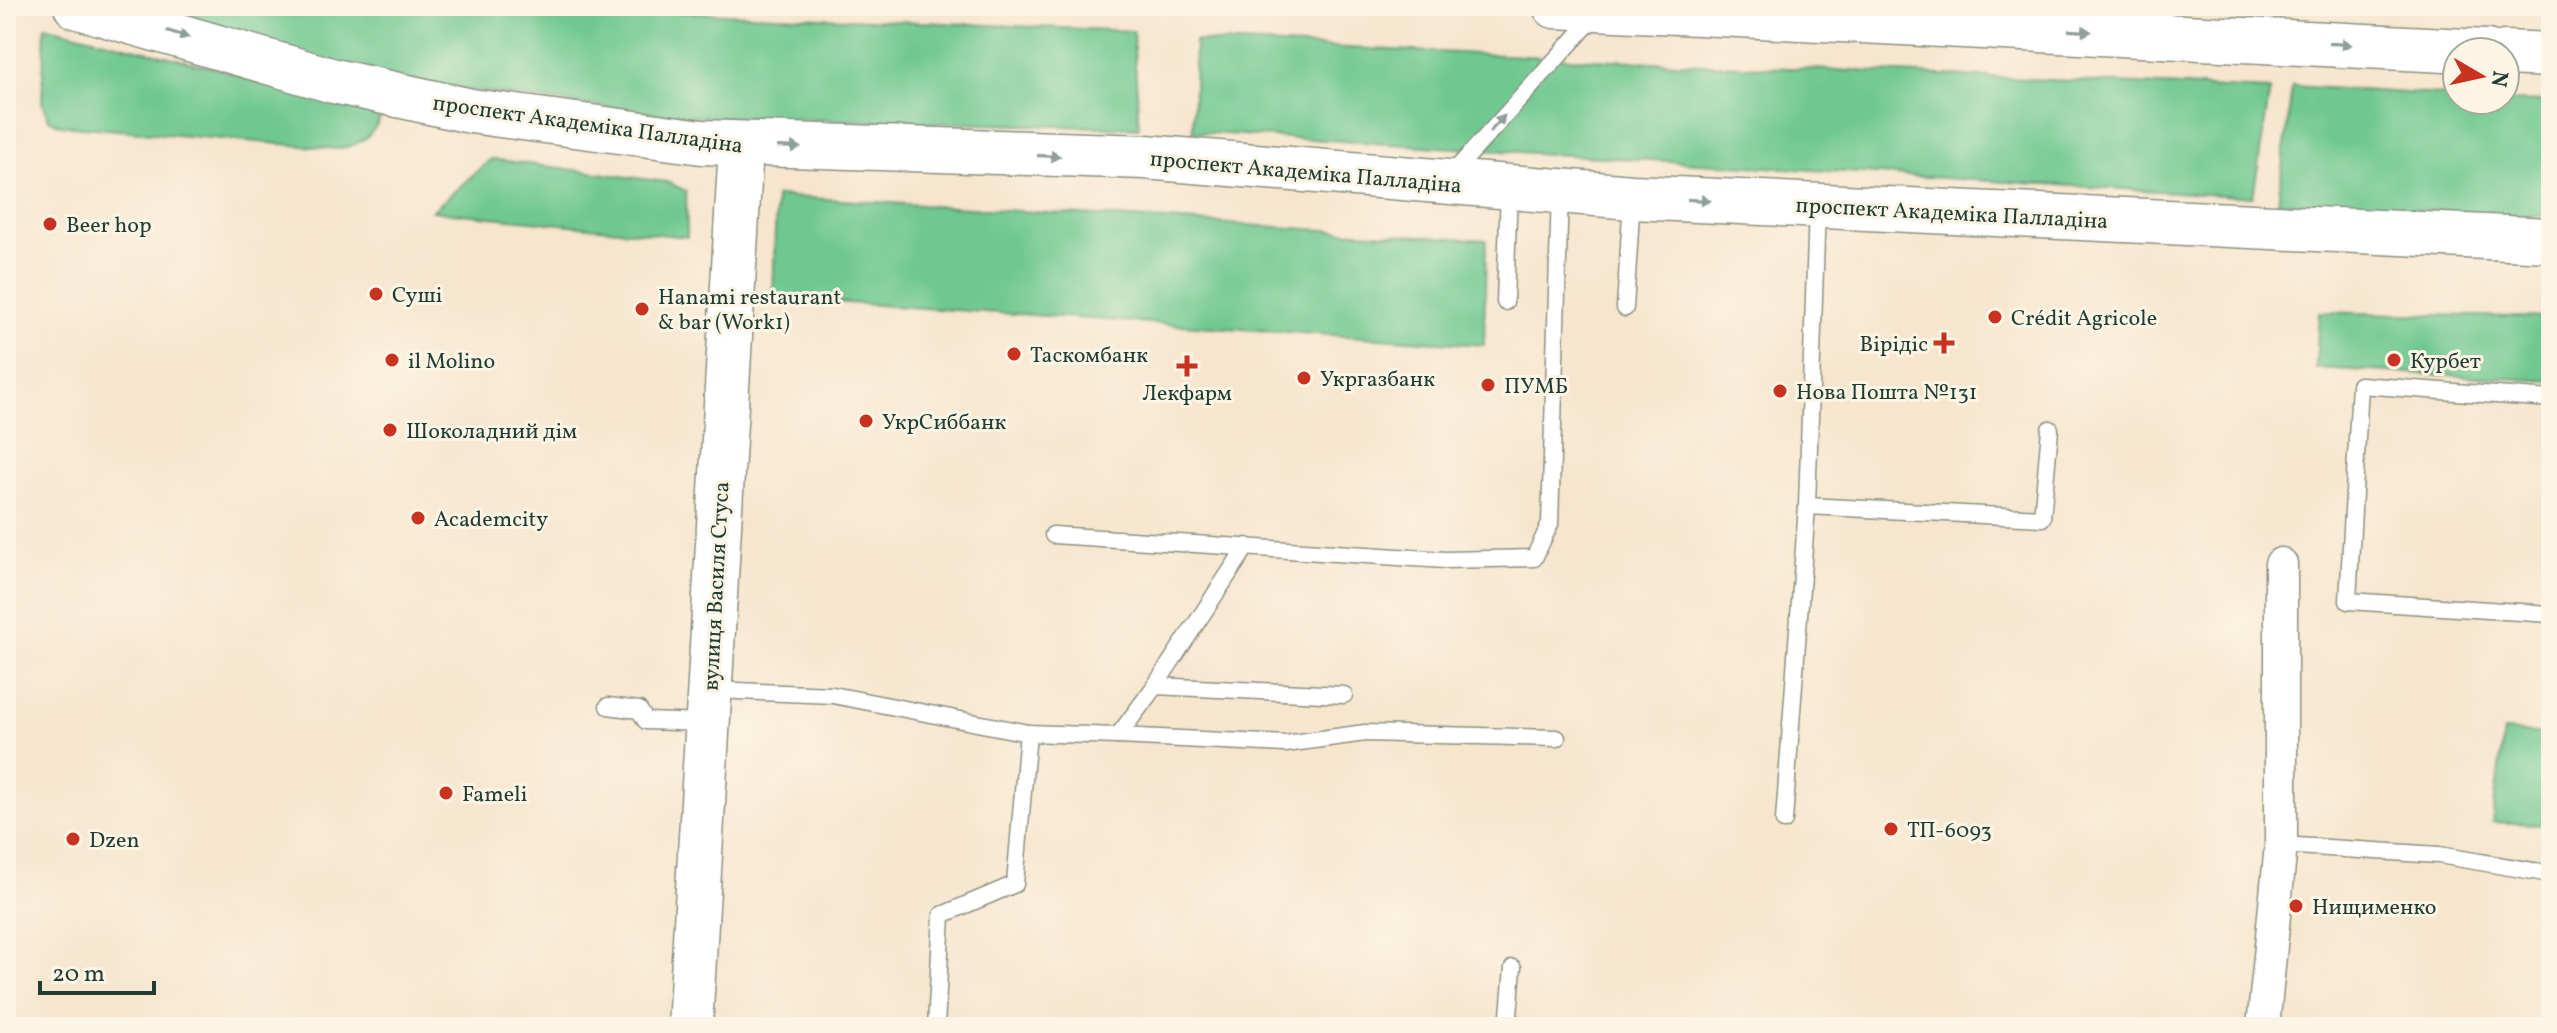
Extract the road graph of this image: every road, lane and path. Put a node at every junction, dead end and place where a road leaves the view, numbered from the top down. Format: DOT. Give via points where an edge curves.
graph roads {
  1 [pos="76,6"];
  2 [pos="1555,6"];
  3 [pos="1603,8"];
  4 [pos="2441,50"];
  5 [pos="2521,54"];
  6 [pos="2551,55"];
  7 [pos="741,146"];
  8 [pos="1445,182"];
  9 [pos="1509,187"];
  10 [pos="1560,191"];
  11 [pos="1632,197"];
  12 [pos="1817,206"];
  13 [pos="2551,240"];
  14 [pos="1505,302"];
  15 [pos="1625,308"];
  16 [pos="2551,399"];
  17 [pos="2050,429"];
  18 [pos="1807,506"];
  19 [pos="1053,535"];
  20 [pos="1247,546"];
  21 [pos="2281,564"];
  22 [pos="2551,614"];
  23 [pos="1155,686"];
  24 [pos="1344,695"];
  25 [pos="608,706"];
  26 [pos="708,706"];
  27 [pos="1028,733"];
  28 [pos="1118,736"];
  29 [pos="1557,738"];
  30 [pos="1784,821"];
  31 [pos="2281,845"];
  32 [pos="2551,874"];
  33 [pos="1513,968"];
  34 [pos="690,1027"];
  35 [pos="936,1027"];
  36 [pos="1508,1027"];
  37 [pos="2263,1027"];
  1 -- 7 [label="main road, проспект Академіка Палладіна, one-way" via="334,81 471,111"];
  2 -- 3 [label="main road"];
  3 -- 4 [label="main road, one-way"];
  8 -- 3 [label="lane, one-way"];
  5 -- 6 [label="main road"];
  7 -- 8 [label="main road, проспект Академіка Палладіна, one-way" via="1145,157"];
  7 -- 26 [label="main road, вулиця Василя Стуса"];
  8 -- 9 [label="main road, проспект Академіка Палладіна"];
  9 -- 10 [label="main road, проспект Академіка Палладіна"];
  9 -- 14 [label="lane"];
  10 -- 11 [label="main road, проспект Академіка Палладіна"];
  10 -- 20 [label="lane" via="1550,524 1534,558 1445,560"];
  11 -- 12 [label="main road, проспект Академіка Палладіна, one-way"];
  11 -- 15 [label="lane"];
  12 -- 13 [label="main road, проспект Академіка Палладіна"];
  12 -- 18 [label="lane"];
  16 -- 22 [label="lane" via="2360,385 2348,601"];
  17 -- 18 [label="lane" via="2042,518"];
  18 -- 30 [label="lane"];
  19 -- 20 [label="lane"];
  20 -- 23 [label="lane"];
  21 -- 31 [label="street"];
  23 -- 24 [label="lane"];
  23 -- 28 [label="lane"];
  25 -- 26 [label="lane" via="639,710 646,721"];
  26 -- 27 [label="lane" via="833,695"];
  26 -- 34 [label="main road, вулиця Василя Стуса"];
  27 -- 28 [label="lane"];
  27 -- 35 [label="lane" via="1015,884 942,915"];
  28 -- 29 [label="lane" via="1285,744 1365,733"];
  31 -- 32 [label="lane" via="2439,855"];
  31 -- 37 [label="street"];
  33 -- 36 [label="lane"];
}
